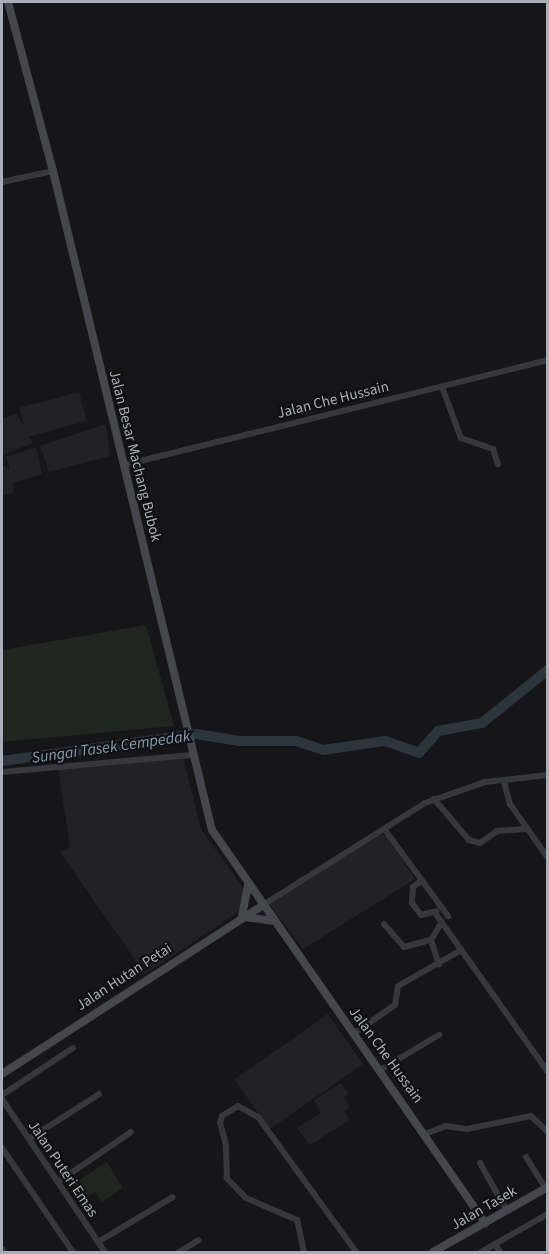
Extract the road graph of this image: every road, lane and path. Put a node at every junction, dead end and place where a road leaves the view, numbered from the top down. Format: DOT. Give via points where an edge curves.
graph roads {
  1 [pos="8,2"];
  2 [pos="54,171"];
  3 [pos="2,183"];
  4 [pos="548,360"];
  5 [pos="442,387"];
  6 [pos="498,464"];
  7 [pos="124,465"];
  8 [pos="191,755"];
  9 [pos="2,772"];
  10 [pos="548,775"];
  11 [pos="504,782"];
  12 [pos="434,799"];
  13 [pos="526,829"];
  14 [pos="385,830"];
  15 [pos="548,858"];
  16 [pos="421,881"];
  17 [pos="248,884"];
  18 [pos="262,905"];
  19 [pos="438,911"];
  20 [pos="448,916"];
  21 [pos="242,918"];
  22 [pos="274,921"];
  23 [pos="442,922"];
  24 [pos="384,924"];
  25 [pos="431,940"];
  26 [pos="461,950"];
  27 [pos="439,965"];
  28 [pos="353,1034"];
  29 [pos="439,1035"];
  30 [pos="73,1048"];
  31 [pos="380,1070"];
  32 [pos="548,1072"];
  33 [pos="2,1074"];
  34 [pos="99,1094"];
  35 [pos="2,1097"];
  36 [pos="131,1132"];
  37 [pos="548,1132"];
  38 [pos="425,1134"];
  39 [pos="29,1139"];
  40 [pos="2,1148"];
  41 [pos="526,1157"];
  42 [pos="480,1163"];
  43 [pos="58,1182"];
  44 [pos="546,1188"];
  45 [pos="173,1197"];
  46 [pos="507,1211"];
  47 [pos="548,1214"];
  48 [pos="485,1223"];
  49 [pos="199,1240"];
  50 [pos="98,1242"];
  51 [pos="495,1245"];
  52 [pos="70,1251"];
  53 [pos="105,1252"];
  54 [pos="179,1252"];
  55 [pos="304,1252"];
  56 [pos="356,1252"];
  57 [pos="433,1252"];
  58 [pos="481,1252"];
  59 [pos="500,1252"];
  1 -- 2 [label="main road, Jalan Besar Machang Bubok"];
  2 -- 3 [label="street"];
  2 -- 7 [label="main road, Jalan Besar Machang Bubok"];
  4 -- 5 [label="street, Jalan Che Hussain"];
  5 -- 6 [label="street" via="461,438 493,449"];
  5 -- 7 [label="street, Jalan Che Hussain"];
  7 -- 8 [label="main road, Jalan Besar Machang Bubok"];
  8 -- 9 [label="street"];
  8 -- 17 [label="main road, Jalan Besar Machang Bubok" via="212,830"];
  10 -- 11 [label="street" via="514,776"];
  11 -- 12 [label="street" via="476,784 465,792"];
  11 -- 13 [label="street" via="510,804"];
  12 -- 13 [label="street" via="469,840 480,843 497,831"];
  12 -- 14 [label="street"];
  13 -- 15 [label="street"];
  14 -- 16 [label="street"];
  14 -- 18 [label="street"];
  16 -- 19 [label="street"];
  16 -- 19 [label="street" via="413,887 412,903 422,915"];
  17 -- 18 [label="main road, Jalan Besar Machang Bubok"];
  17 -- 21 [label="main road" via="248,902"];
  18 -- 21 [label="main road, Jalan Hutan Petai"];
  18 -- 22 [label="main road, Jalan Che Hussain"];
  19 -- 20 [label="street"];
  19 -- 23 [label="street"];
  21 -- 22 [label="main road"];
  21 -- 33 [label="main road, Jalan Hutan Petai"];
  22 -- 28 [label="main road, Jalan Che Hussain"];
  23 -- 25 [label="street"];
  23 -- 26 [label="street"];
  24 -- 25 [label="street" via="404,947"];
  25 -- 27 [label="street"];
  26 -- 27 [label="street"];
  26 -- 32 [label="street"];
  27 -- 28 [label="street" via="398,986 394,1005"];
  28 -- 31 [label="main road, Jalan Che Hussain"];
  29 -- 31 [label="street"];
  30 -- 35 [label="street"];
  31 -- 38 [label="main road, Jalan Che Hussain"];
  34 -- 39 [label="street"];
  35 -- 39 [label="street, Jalan Puteri Emas"];
  36 -- 43 [label="street"];
  37 -- 38 [label="street" via="531,1116 467,1129 446,1126"];
  38 -- 48 [label="main road, Jalan Che Hussain"];
  39 -- 43 [label="street, Jalan Puteri Emas"];
  40 -- 52 [label="street"];
  41 -- 44 [label="street"];
  42 -- 46 [label="street"];
  43 -- 50 [label="street, Jalan Puteri Emas"];
  44 -- 46 [label="main road, Jalan Tasek"];
  45 -- 50 [label="street"];
  46 -- 48 [label="main road, Jalan Tasek"];
  47 -- 51 [label="street"];
  48 -- 57 [label="main road, Jalan Tasek"];
  49 -- 54 [label="street"];
  50 -- 53 [label="street, Jalan Puteri Emas"];
  51 -- 58 [label="street"];
  51 -- 59 [label="street"];
  55 -- 56 [label="street" via="297,1220 246,1198 227,1178 226,1144 220,1123 222,1116 238,1106 258,1117"];
}
